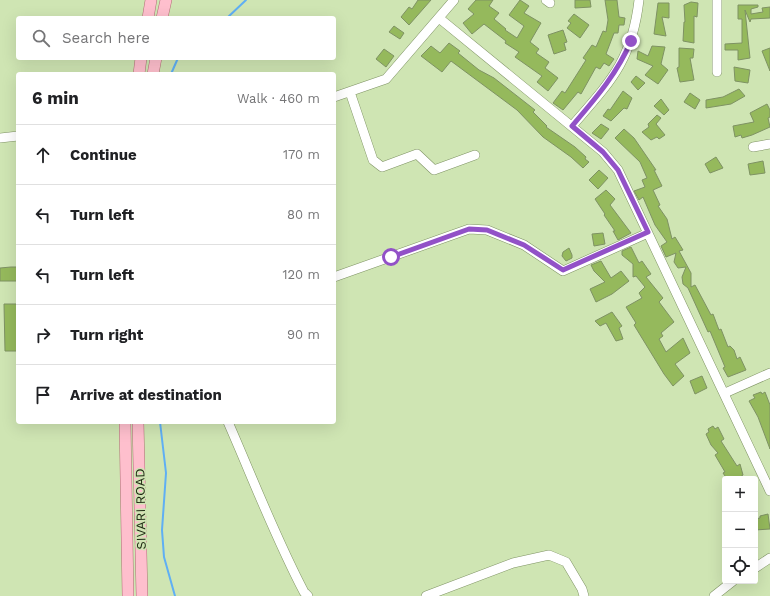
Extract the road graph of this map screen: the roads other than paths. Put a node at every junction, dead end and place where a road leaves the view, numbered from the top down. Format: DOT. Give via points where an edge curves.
graph roads {
  1 [pos="151,0"];
  2 [pos="166,0"];
  3 [pos="454,0"];
  4 [pos="639,0"];
  5 [pos="717,0"];
  6 [pos="148,16"];
  7 [pos="162,16"];
  8 [pos="439,18"];
  9 [pos="141,60"];
  10 [pos="156,60"];
  11 [pos="139,72"];
  12 [pos="153,72"];
  13 [pos="717,72"];
  14 [pos="350,92"];
  15 [pos="336,96"];
  16 [pos="572,126"];
  17 [pos="16,136"];
  18 [pos="0,138"];
  19 [pos="770,144"];
  20 [pos="753,147"];
  21 [pos="475,155"];
  22 [pos="648,232"];
  23 [pos="336,276"];
  24 [pos="770,373"];
  25 [pos="724,393"];
  26 [pos="125,424"];
  27 [pos="138,424"];
  28 [pos="229,424"];
  29 [pos="770,491"];
  30 [pos="770,558"];
  31 [pos="758,566"];
  32 [pos="729,584"];
  33 [pos="442,594"];
  34 [pos="128,596"];
  35 [pos="142,596"];
  36 [pos="308,596"];
  37 [pos="426,596"];
  38 [pos="584,596"];
  39 [pos="714,596"];
  1 -- 6 [label="main road"];
  2 -- 7 [label="main road"];
  3 -- 8 [label="street"];
  4 -- 16 [label="street" via="636,26 623,60 605,87"];
  5 -- 13 [label="street"];
  8 -- 14 [label="street" via="386,80"];
  8 -- 16 [label="street"];
  9 -- 11 [label="main road"];
  10 -- 12 [label="main road"];
  14 -- 15 [label="street"];
  14 -- 21 [label="street" via="373,160 382,167 417,154 434,170"];
  16 -- 22 [label="street" via="603,152 618,170"];
  17 -- 18 [label="street"];
  19 -- 20 [label="street"];
  22 -- 23 [label="street" via="563,270 524,245 487,230 469,229"];
  22 -- 25 [label="street"];
  24 -- 25 [label="street"];
  25 -- 29 [label="street"];
  26 -- 34 [label="main road, SIVARI ROAD"];
  27 -- 35 [label="main road, SIVARI ROAD"];
  28 -- 36 [label="street" via="282,551"];
  30 -- 31 [label="street"];
  32 -- 39 [label="street"];
  33 -- 37 [label="street"];
  33 -- 38 [label="street" via="513,563 549,555 566,562"];
}
